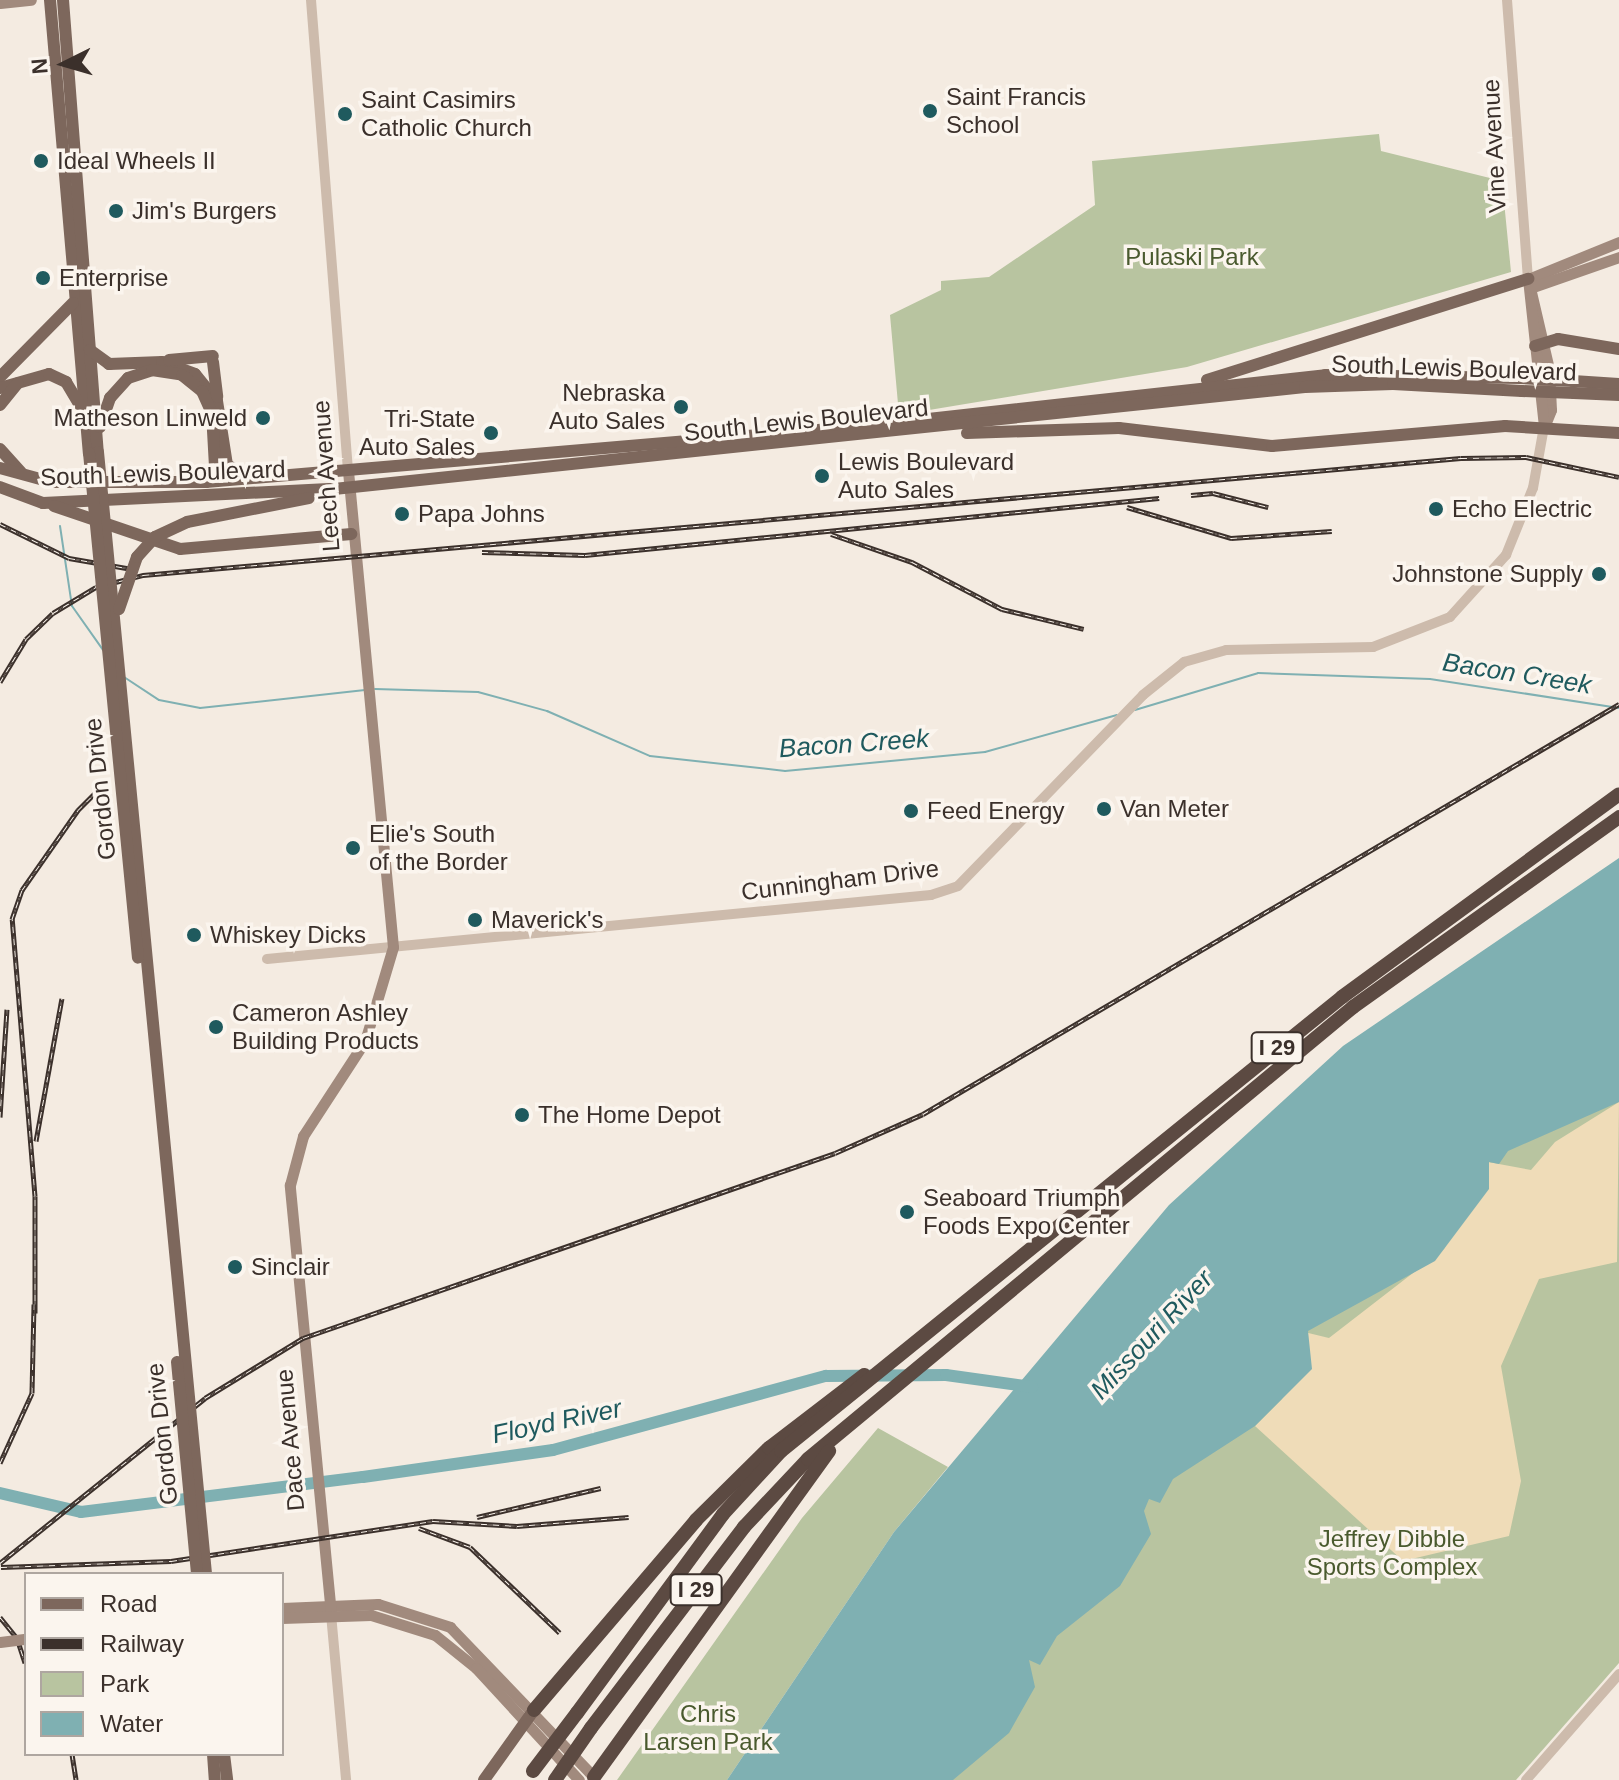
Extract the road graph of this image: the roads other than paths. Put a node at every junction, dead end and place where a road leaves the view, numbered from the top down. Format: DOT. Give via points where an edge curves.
graph roads {
  1 [pos="31,0"];
  2 [pos="50,0"];
  3 [pos="63,0"];
  4 [pos="311,0"];
  5 [pos="1507,0"];
  6 [pos="0,3"];
  7 [pos="1619,242"];
  8 [pos="1619,257"];
  9 [pos="1530,285"];
  10 [pos="73,303"];
  11 [pos="1540,343"];
  12 [pos="1619,349"];
  13 [pos="90,350"];
  14 [pos="162,362"];
  15 [pos="0,377"];
  16 [pos="25,377"];
  17 [pos="1619,384"];
  18 [pos="1521,385"];
  19 [pos="1573,387"];
  20 [pos="0,388"];
  21 [pos="1160,391"];
  22 [pos="1619,395"];
  23 [pos="217,401"];
  24 [pos="0,405"];
  25 [pos="1544,427"];
  26 [pos="1619,433"];
  27 [pos="888,436"];
  28 [pos="0,449"];
  29 [pos="93,449"];
  30 [pos="227,465"];
  31 [pos="0,468"];
  32 [pos="348,472"];
  33 [pos="266,478"];
  34 [pos="38,481"];
  35 [pos="211,486"];
  36 [pos="0,487"];
  37 [pos="349,488"];
  38 [pos="43,503"];
  39 [pos="351,534"];
  40 [pos="119,656"];
  41 [pos="1619,794"];
  42 [pos="1619,817"];
  43 [pos="393,947"];
  44 [pos="267,959"];
  45 [pos="775,1450"];
  46 [pos="813,1460"];
  47 [pos="197,1572"];
  48 [pos="206,1572"];
  49 [pos="284,1608"];
  50 [pos="330,1609"];
  51 [pos="284,1618"];
  52 [pos="24,1639"];
  53 [pos="0,1642"];
  54 [pos="1619,1674"];
  55 [pos="534,1710"];
  56 [pos="524,1722"];
  57 [pos="213,1756"];
  58 [pos="224,1756"];
  59 [pos="530,1775"];
  60 [pos="593,1778"];
  61 [pos="215,1780"];
  62 [pos="227,1780"];
  63 [pos="346,1780"];
  64 [pos="484,1780"];
  65 [pos="555,1780"];
  66 [pos="579,1780"];
  67 [pos="1526,1780"];
  1 -- 6 [label="main road"];
  2 -- 10 [label="main road, Gordon Drive"];
  3 -- 13 [label="main road, Gordon Drive"];
  4 -- 32 [label="street, Leech Avenue"];
  5 -- 9 [label="street, Vine Avenue"];
  7 -- 9 [label="main road"];
  8 -- 9 [label="main road"];
  9 -- 11 [label="main road"];
  9 -- 21 [label="main road"];
  10 -- 15 [label="main road"];
  10 -- 29 [label="main road, Gordon Drive"];
  11 -- 12 [label="main road"];
  11 -- 25 [label="main road" via="1551,410"];
  13 -- 14 [label="main road" via="109,364"];
  13 -- 29 [label="main road, Gordon Drive"];
  14 -- 23 [label="main road" via="195,374"];
  14 -- 23 [label="main road" via="213,359"];
  16 -- 20 [label="main road"];
  16 -- 24 [label="main road"];
  16 -- 29 [label="main road" via="49,374 72,387"];
  17 -- 19 [label="main road, South Lewis Boulevard"];
  18 -- 19 [label="main road, South Lewis Boulevard, bridge"];
  18 -- 21 [label="main road, South Lewis Boulevard" via="1373,372"];
  18 -- 27 [label="main road, South Lewis Boulevard" via="1318,386"];
  19 -- 22 [label="main road, South Lewis Boulevard"];
  21 -- 32 [label="main road, South Lewis Boulevard" via="854,427"];
  23 -- 30 [label="main road"];
  25 -- 26 [label="main road"];
  25 -- 27 [label="main road" via="1272,446 1119,428"];
  25 -- 43 [label="street, Cunningham Drive" via="1533,488 1506,555 1487,583 1450,617 1391,643 1226,650 1166,674 973,878 931,895"];
  27 -- 37 [label="main road, South Lewis Boulevard"];
  28 -- 34 [label="main road" via="15,469"];
  29 -- 35 [label="main road" via="110,398 128,378 152,370 182,375 202,391 212,413"];
  29 -- 40 [label="main road, Gordon Drive, bridge"];
  29 -- 47 [label="main road, Gordon Drive, bridge"];
  30 -- 33 [label="main road"];
  30 -- 35 [label="main road"];
  31 -- 34 [label="main road, South Lewis Boulevard"];
  32 -- 33 [label="main road, South Lewis Boulevard"];
  32 -- 37 [label="main road, Leech Avenue"];
  33 -- 35 [label="main road, South Lewis Boulevard"];
  34 -- 35 [label="main road, South Lewis Boulevard"];
  35 -- 37 [label="main road, South Lewis Boulevard"];
  35 -- 38 [label="main road, South Lewis Boulevard"];
  36 -- 38 [label="main road, South Lewis Boulevard"];
  37 -- 39 [label="main road, Leech Avenue"];
  37 -- 40 [label="main road, bridge" via="187,522 155,537 130,567 120,603"];
  38 -- 39 [label="main road" via="180,549"];
  39 -- 43 [label="main road, Leech Avenue"];
  40 -- 48 [label="main road, Gordon Drive, bridge"];
  41 -- 45 [label="highway, I 29" via="1342,997 895,1361 868,1372"];
  42 -- 46 [label="highway, I 29" via="1353,1007 967,1321"];
  43 -- 44 [label="street, Cunningham Drive"];
  43 -- 50 [label="main road, Dace Avenue" via="365,1041 303,1136 290,1185"];
  45 -- 55 [label="highway" via="696,1520"];
  45 -- 59 [label="highway, I 29, bridge"];
  46 -- 60 [label="highway"];
  46 -- 65 [label="highway, I 29, bridge" via="744,1527"];
  49 -- 50 [label="main road"];
  50 -- 51 [label="main road"];
  50 -- 55 [label="main road" via="392,1606 442,1622 479,1651"];
  50 -- 56 [label="main road" via="393,1619 435,1635 476,1668"];
  50 -- 63 [label="street, Dace Avenue"];
  52 -- 53 [label="main road, bridge"];
  54 -- 67 [label="street"];
  55 -- 56 [label="main road"];
  55 -- 60 [label="main road"];
  56 -- 64 [label="main road"];
  56 -- 66 [label="main road"];
  57 -- 61 [label="main road"];
  58 -- 62 [label="main road"];
}
